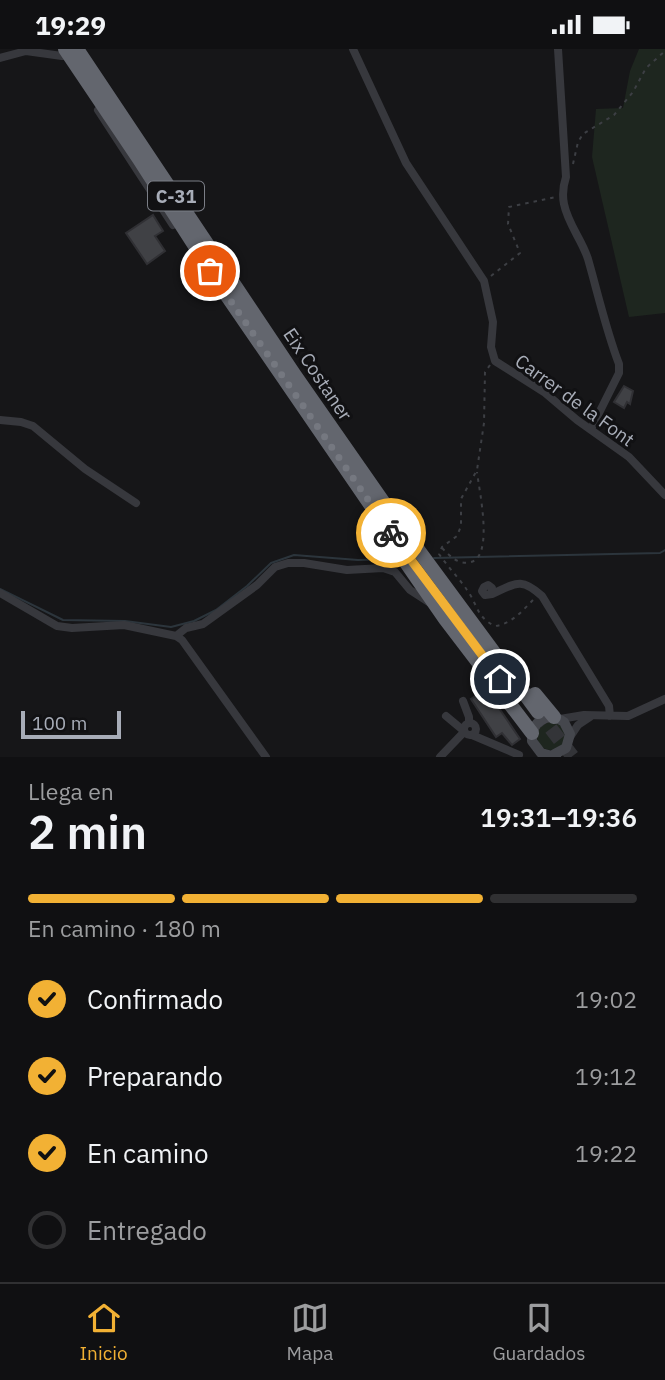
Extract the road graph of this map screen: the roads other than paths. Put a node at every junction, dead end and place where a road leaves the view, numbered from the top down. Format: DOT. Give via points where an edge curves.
graph roads {
  1 [pos="77,49"];
  2 [pos="85,49"];
  3 [pos="353,49"];
  4 [pos="558,49"];
  5 [pos="26,50"];
  6 [pos="42,51"];
  7 [pos="61,51"];
  8 [pos="0,58"];
  9 [pos="187,246"];
  10 [pos="225,293"];
  11 [pos="274,344"];
  12 [pos="0,421"];
  13 [pos="591,429"];
  14 [pos="665,495"];
  15 [pos="136,503"];
  16 [pos="383,513"];
  17 [pos="0,593"];
  18 [pos="492,594"];
  19 [pos="445,619"];
  20 [pos="176,636"];
  21 [pos="665,699"];
  22 [pos="463,701"];
  23 [pos="446,716"];
  24 [pos="593,716"];
  25 [pos="610,716"];
  26 [pos="557,718"];
  27 [pos="467,730"];
  28 [pos="529,740"];
  29 [pos="569,741"];
  30 [pos="554,756"];
  31 [pos="266,757"];
  32 [pos="440,757"];
  33 [pos="574,757"];
  1 -- 11 [label="highway, Eix Costaner / C-31"];
  2 -- 11 [label="highway"];
  3 -- 13 [label="street, Carrer de la Font" via="406,163 484,281 495,361"];
  4 -- 13 [label="street" via="566,177 563,196 619,364 619,373"];
  5 -- 6 [label="street"];
  5 -- 8 [label="street"];
  6 -- 7 [label="street"];
  7 -- 9 [label="street"];
  7 -- 10 [label="highway, C-31" via="139,159"];
  9 -- 10 [label="highway"];
  10 -- 16 [label="highway, C-31"];
  11 -- 16 [label="highway, Eix Costaner / C-31"];
  12 -- 15 [label="street" via="33,426"];
  13 -- 14 [label="street, Carrer de la Font" via="629,457"];
  16 -- 19 [label="highway" via="389,538"];
  16 -- 26 [label="highway" via="403,522 479,625"];
  16 -- 28 [label="highway, Eix Costaner / C-31"];
  17 -- 20 [label="street" via="57,626 124,625"];
  18 -- 25 [label="street" via="518,583 542,596 609,706"];
  19 -- 20 [label="street" via="395,572 288,563 275,567 203,624"];
  19 -- 28 [label="highway"];
  20 -- 31 [label="street"];
  21 -- 25 [label="street" via="634,714"];
  22 -- 27 [label="street" via="469,717"];
  23 -- 27 [label="street"];
  24 -- 25 [label="street"];
  24 -- 26 [label="street"];
  24 -- 29 [label="street" via="578,725"];
  26 -- 28 [label="main road" via="538,722"];
  26 -- 29 [label="main road" via="568,727"];
  27 -- 28 [label="street" via="482,741"];
  27 -- 32 [label="street"];
  28 -- 30 [label="main road" via="544,754"];
  29 -- 30 [label="main road"];
  29 -- 33 [label="main road"];
}
